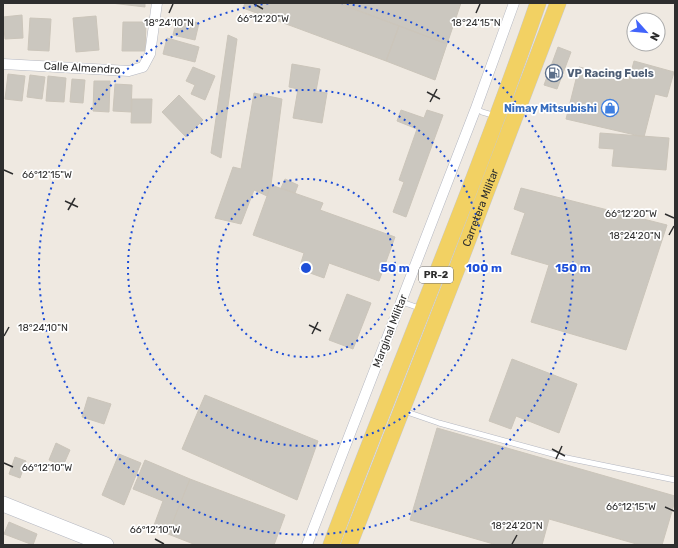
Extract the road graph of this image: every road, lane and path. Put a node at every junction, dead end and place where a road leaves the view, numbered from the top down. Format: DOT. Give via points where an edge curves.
graph roads {
  1 [pos="157,3"];
  2 [pos="514,3"];
  3 [pos="538,3"];
  4 [pos="558,3"];
  5 [pos="3,64"];
  6 [pos="476,108"];
  7 [pos="497,116"];
  8 [pos="402,302"];
  9 [pos="422,309"];
  10 [pos="401,410"];
  11 [pos="675,480"];
  12 [pos="3,504"];
  13 [pos="106,545"];
  14 [pos="307,545"];
  15 [pos="331,545"];
  16 [pos="349,545"];
  1 -- 5 [label="street, Calle Almendro" via="150,54 143,67 129,71"];
  2 -- 6 [label="street, Marginal Militar"];
  3 -- 7 [label="main road, Carretera Militar / PR-2"];
  4 -- 10 [label="main road, Carretera Militar / PR-2"];
  6 -- 7 [label="lane"];
  6 -- 8 [label="street, Marginal Militar"];
  7 -- 9 [label="main road, Carretera Militar / PR-2"];
  8 -- 9 [label="lane"];
  8 -- 14 [label="street, Marginal Militar"];
  9 -- 15 [label="main road, Carretera Militar / PR-2"];
  10 -- 11 [label="lane" via="567,458"];
  10 -- 16 [label="main road, Carretera Militar / PR-2"];
  12 -- 13 [label="street"];
}
